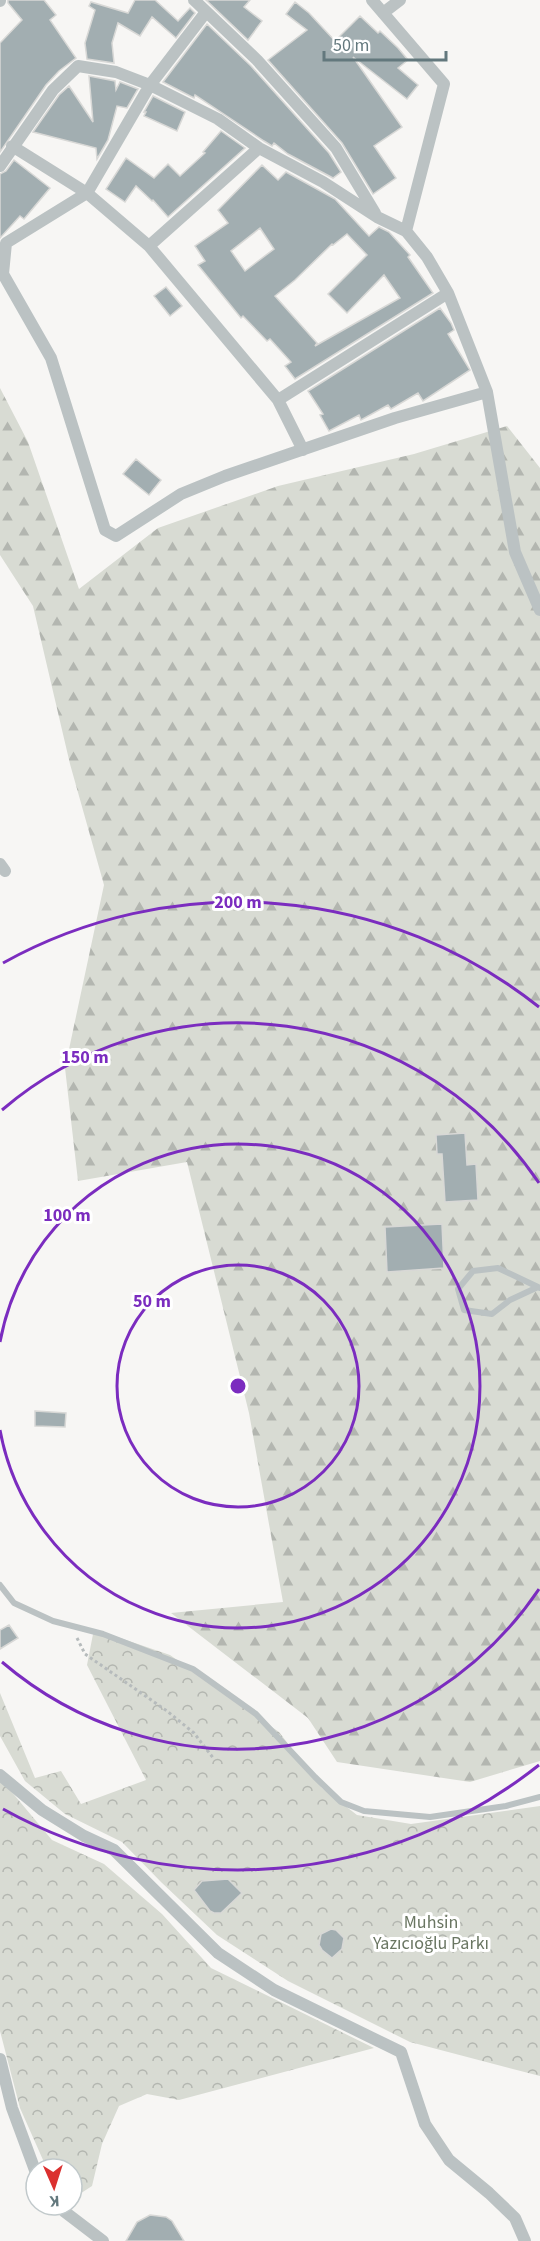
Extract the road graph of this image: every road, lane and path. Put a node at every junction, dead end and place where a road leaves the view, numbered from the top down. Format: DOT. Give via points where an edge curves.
graph roads {
  1 [pos="194,0"];
  2 [pos="372,0"];
  3 [pos="400,0"];
  4 [pos="206,12"];
  5 [pos="383,13"];
  6 [pos="150,85"];
  7 [pos="12,146"];
  8 [pos="259,148"];
  9 [pos="0,166"];
  10 [pos="87,193"];
  11 [pos="377,217"];
  12 [pos="406,231"];
  13 [pos="148,246"];
  14 [pos="448,292"];
  15 [pos="487,392"];
  16 [pos="278,400"];
  17 [pos="303,450"];
  18 [pos="540,610"];
  19 [pos="539,1287"];
  20 [pos="0,1585"];
  21 [pos="71,1626"];
  22 [pos="214,1759"];
  23 [pos="0,1775"];
  24 [pos="540,1797"];
  25 [pos="0,2059"];
  26 [pos="30,2157"];
  27 [pos="72,2217"];
  28 [pos="103,2241"];
  29 [pos="525,2241"];
  1 -- 4 [label="street"];
  2 -- 5 [label="street"];
  3 -- 5 [label="street"];
  4 -- 6 [label="street"];
  4 -- 11 [label="street" via="257,60 336,148"];
  5 -- 12 [label="street" via="444,84"];
  6 -- 7 [label="street" via="116,72 78,66 53,90"];
  6 -- 8 [label="street" via="218,119"];
  6 -- 10 [label="street"];
  7 -- 9 [label="street"];
  7 -- 10 [label="street"];
  8 -- 11 [label="street"];
  8 -- 13 [label="street"];
  10 -- 13 [label="street"];
  10 -- 17 [label="street" via="6,243 3,274 51,358 105,530 116,536 181,494"];
  11 -- 12 [label="street"];
  12 -- 14 [label="street"];
  13 -- 16 [label="street"];
  14 -- 15 [label="street"];
  14 -- 16 [label="street"];
  15 -- 17 [label="street"];
  15 -- 18 [label="street" via="515,552"];
  16 -- 17 [label="street"];
  19 -- 19 [label="lane" via="498,1268 473,1271 458,1289 464,1310 492,1314 510,1300"];
  20 -- 21 [label="lane" via="14,1603"];
  21 -- 22 [label="path" via="86,1654 194,1733"];
  21 -- 24 [label="lane" via="103,1634 193,1669 256,1714 341,1802 364,1811 430,1817"];
  23 -- 29 [label="street" via="42,1810 114,1850 218,1953 274,1990 401,2052 425,2124 449,2160 515,2218"];
  25 -- 26 [label="street"];
  27 -- 28 [label="street"];
}
